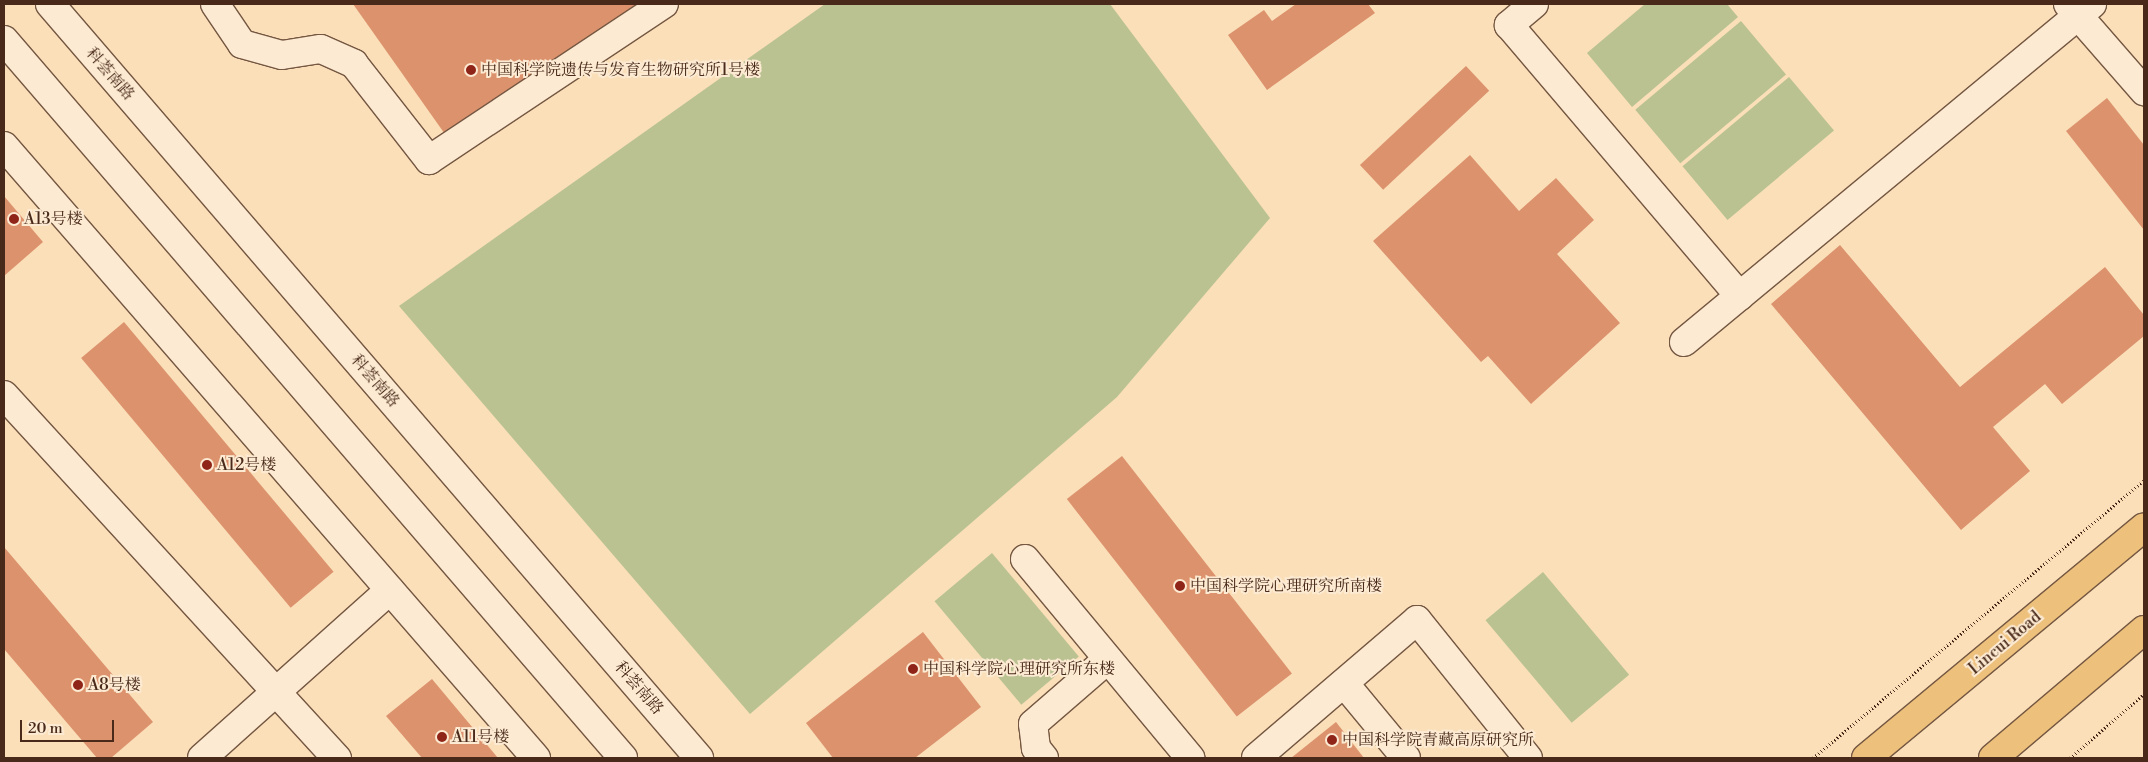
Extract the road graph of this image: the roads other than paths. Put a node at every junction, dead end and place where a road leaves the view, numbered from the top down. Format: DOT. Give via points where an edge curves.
graph roads {
  1 [pos="50,4"];
  2 [pos="215,4"];
  3 [pos="664,4"];
  4 [pos="1534,4"];
  5 [pos="2079,7"];
  6 [pos="4,40"];
  7 [pos="2144,91"];
  8 [pos="4,146"];
  9 [pos="1740,296"];
  10 [pos="1684,342"];
  11 [pos="4,395"];
  12 [pos="2144,528"];
  13 [pos="1025,559"];
  14 [pos="390,590"];
  15 [pos="2144,630"];
  16 [pos="1108,659"];
  17 [pos="1344,683"];
  18 [pos="202,758"];
  19 [pos="337,758"];
  20 [pos="536,758"];
  21 [pos="624,758"];
  22 [pos="699,758"];
  23 [pos="1044,758"];
  24 [pos="1190,758"];
  25 [pos="1256,758"];
  26 [pos="1406,758"];
  27 [pos="1528,758"];
  28 [pos="1866,758"];
  29 [pos="1993,758"];
  1 -- 22 [label="street, 科荟南路"];
  2 -- 3 [label="street" via="242,44 282,55 321,49 354,64 429,160"];
  4 -- 9 [label="street" via="1509,26"];
  5 -- 7 [label="street"];
  5 -- 9 [label="street"];
  6 -- 21 [label="street"];
  8 -- 14 [label="street"];
  9 -- 10 [label="street"];
  11 -- 19 [label="street"];
  12 -- 28 [label="main road, Lincui Road"];
  13 -- 16 [label="street"];
  14 -- 18 [label="street"];
  14 -- 20 [label="street"];
  15 -- 29 [label="main road"];
  16 -- 23 [label="street" via="1033,724 1036,748"];
  16 -- 24 [label="street"];
  17 -- 25 [label="street"];
  17 -- 26 [label="street"];
  17 -- 27 [label="street" via="1417,620"];
}
